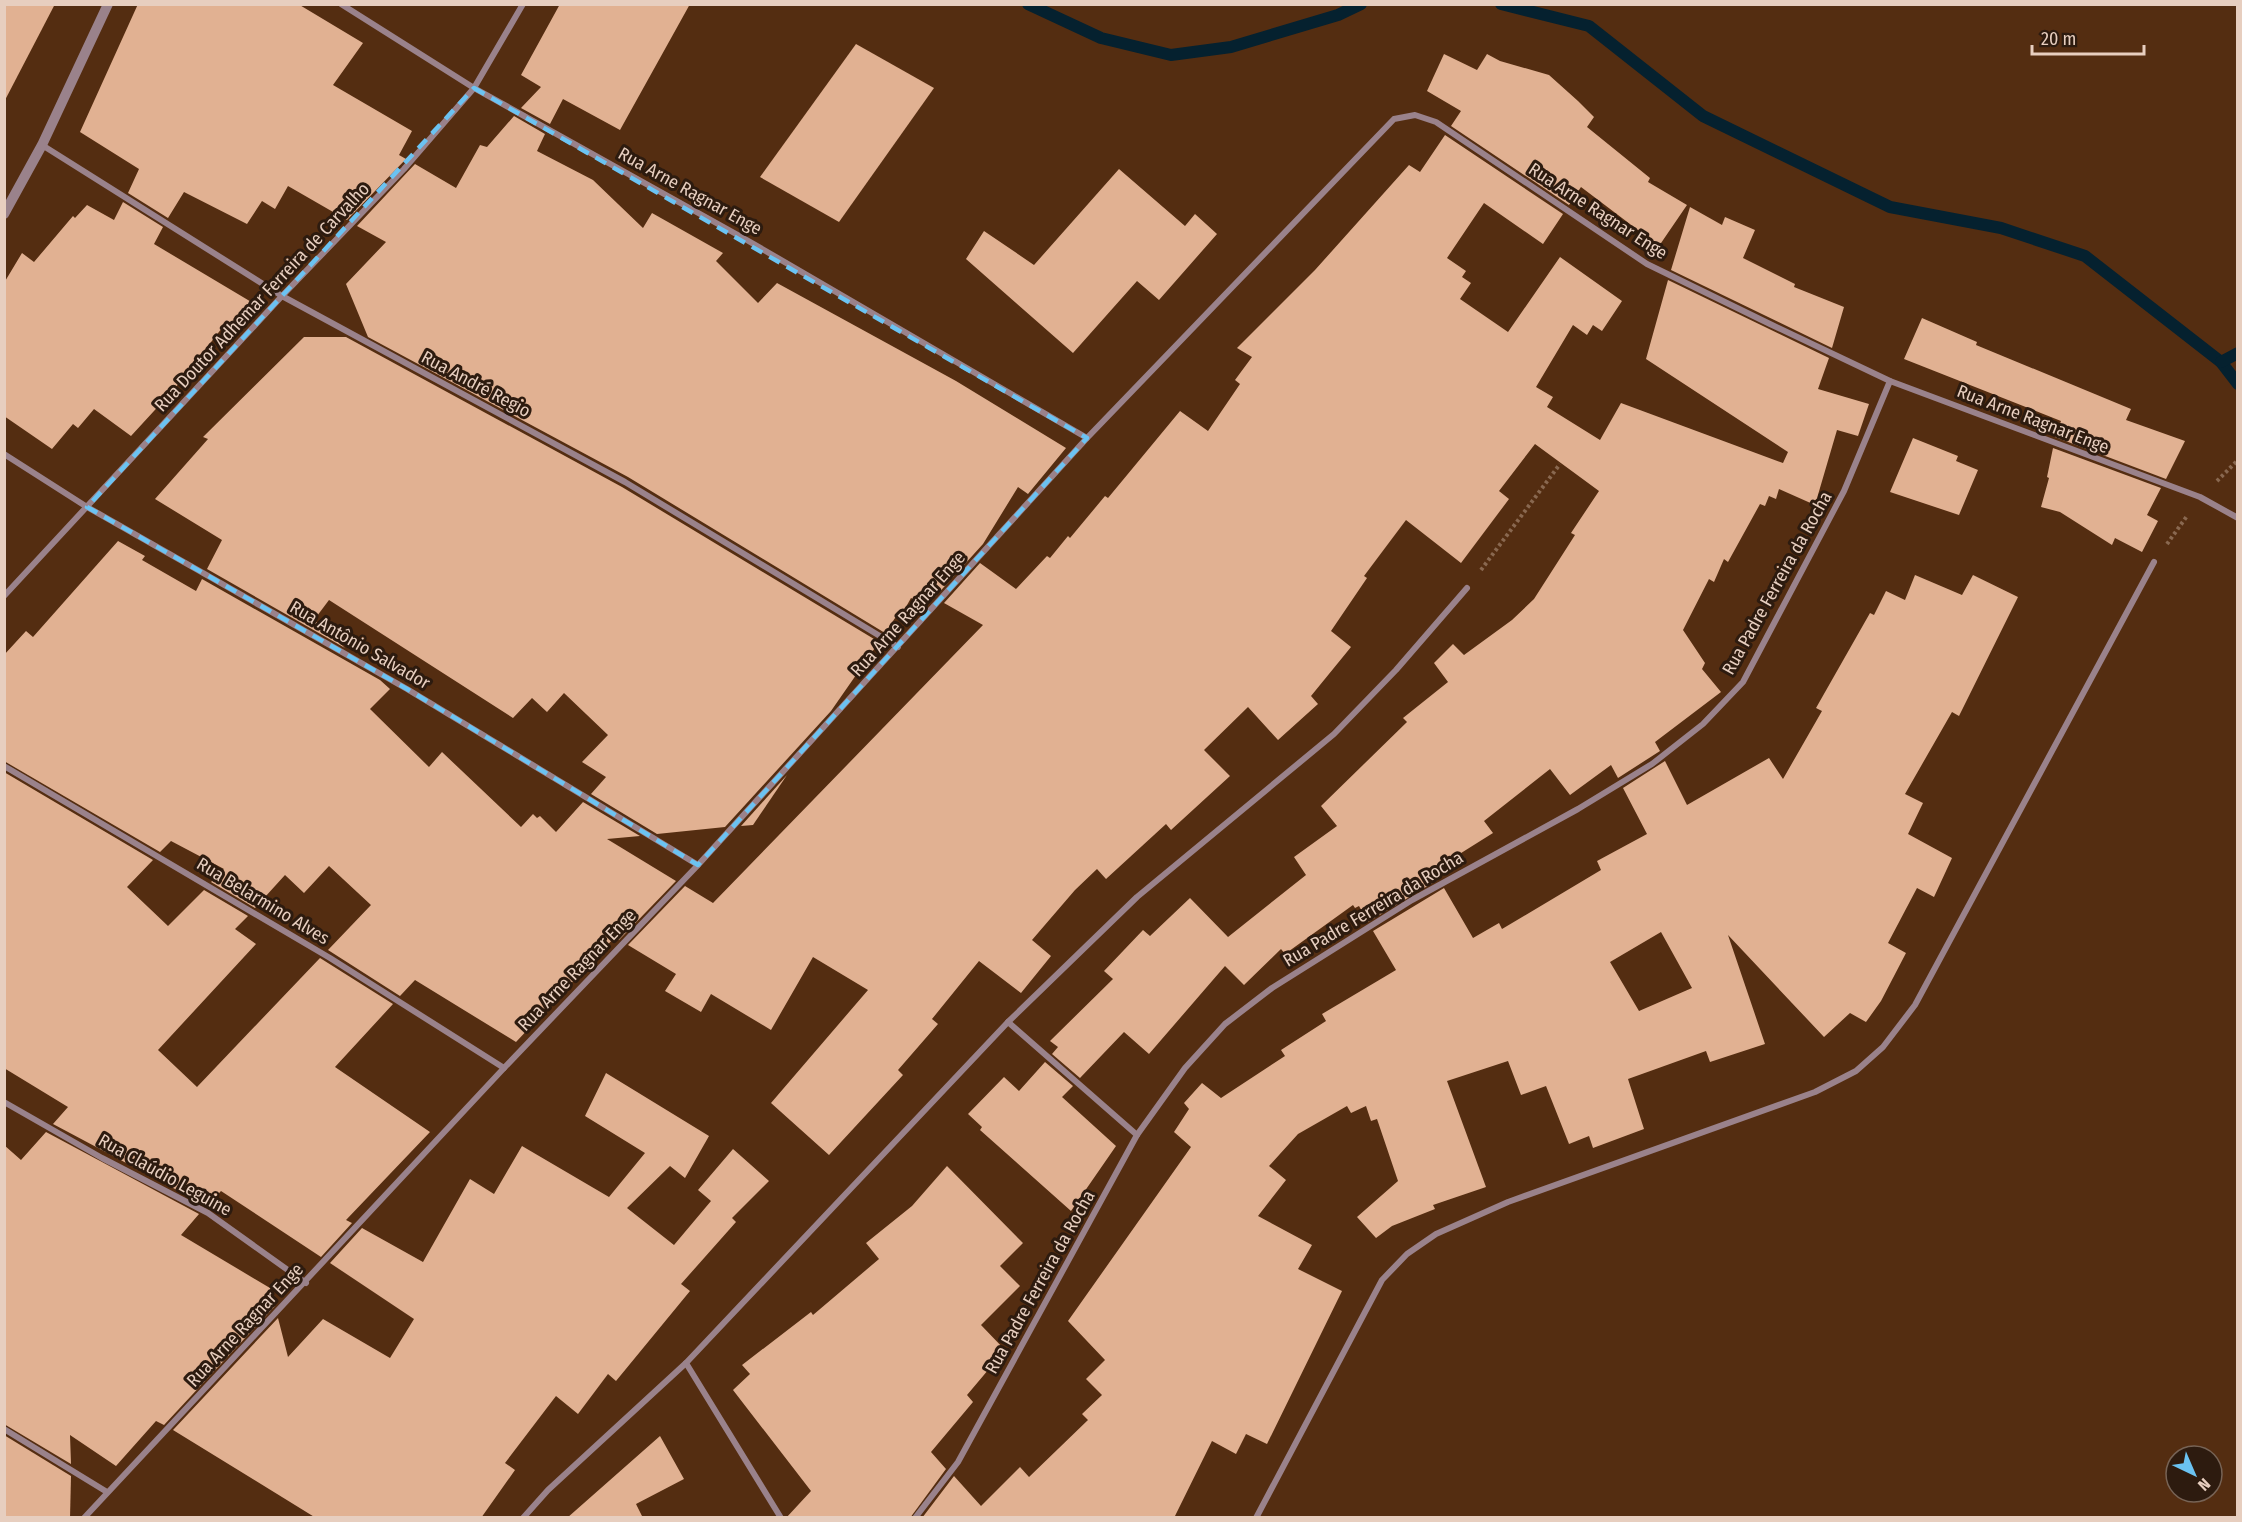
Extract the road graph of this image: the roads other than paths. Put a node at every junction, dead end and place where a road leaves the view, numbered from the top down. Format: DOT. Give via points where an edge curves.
graph roads {
  1 [pos="108,4"];
  2 [pos="341,4"];
  3 [pos="523,4"];
  4 [pos="474,88"];
  5 [pos="42,145"];
  6 [pos="4,214"];
  7 [pos="282,296"];
  8 [pos="1890,381"];
  9 [pos="1087,438"];
  10 [pos="4,454"];
  11 [pos="87,507"];
  12 [pos="2238,518"];
  13 [pos="2154,562"];
  14 [pos="1467,588"];
  15 [pos="4,596"];
  16 [pos="898,647"];
  17 [pos="4,766"];
  18 [pos="698,865"];
  19 [pos="1008,1022"];
  20 [pos="504,1068"];
  21 [pos="4,1102"];
  22 [pos="1137,1135"];
  23 [pos="306,1283"];
  24 [pos="686,1363"];
  25 [pos="4,1429"];
  26 [pos="107,1492"];
  27 [pos="84,1518"];
  28 [pos="523,1518"];
  29 [pos="781,1518"];
  30 [pos="915,1518"];
  31 [pos="1256,1518"];
  1 -- 5 [label="street"];
  2 -- 4 [label="street, Rua Arne Ragnar Enge"];
  3 -- 4 [label="street, Rua Doutor Adhemar Ferreira de Carvalho"];
  4 -- 7 [label="street, Rua Doutor Adhemar Ferreira de Carvalho" via="404,169"];
  4 -- 9 [label="street, Rua Arne Ragnar Enge" via="745,239"];
  5 -- 6 [label="street"];
  5 -- 7 [label="street, Rua André Regio"];
  7 -- 11 [label="street, Rua Doutor Adhemar Ferreira de Carvalho"];
  7 -- 16 [label="street, Rua André Regio" via="625,482"];
  8 -- 9 [label="street, Rua Arne Ragnar Enge" via="1647,264 1436,122 1415,115 1394,119"];
  8 -- 12 [label="street, Rua Arne Ragnar Enge" via="2200,497"];
  8 -- 22 [label="street, Rua Padre Ferreira da Rocha" via="1844,491 1743,682 1703,724 1652,764 1597,798 1412,900 1272,988 1225,1024 1185,1068"];
  9 -- 16 [label="street, Rua Arne Ragnar Enge"];
  10 -- 11 [label="street, Rua Antônio Salvador"];
  11 -- 15 [label="street, Rua Doutor Adhemar Ferreira de Carvalho"];
  11 -- 18 [label="street, Rua Antônio Salvador" via="407,689"];
  13 -- 31 [label="street" via="1915,1005 1883,1047 1856,1071 1815,1092 1508,1202 1436,1234 1407,1254 1382,1280"];
  14 -- 19 [label="street" via="1334,734 1137,897"];
  16 -- 18 [label="street, Rua Arne Ragnar Enge"];
  17 -- 20 [label="street, Rua Belarmino Alves" via="330,958"];
  18 -- 20 [label="street, Rua Arne Ragnar Enge"];
  19 -- 22 [label="street"];
  19 -- 24 [label="street"];
  20 -- 23 [label="street, Rua Arne Ragnar Enge"];
  21 -- 23 [label="street, Rua Claúdio Leguine" via="208,1213"];
  22 -- 30 [label="street, Rua Padre Ferreira da Rocha" via="958,1462"];
  23 -- 26 [label="street, Rua Arne Ragnar Enge"];
  24 -- 28 [label="street" via="548,1490"];
  24 -- 29 [label="street"];
  25 -- 26 [label="street"];
  26 -- 27 [label="street, Rua Arne Ragnar Enge"];
}
